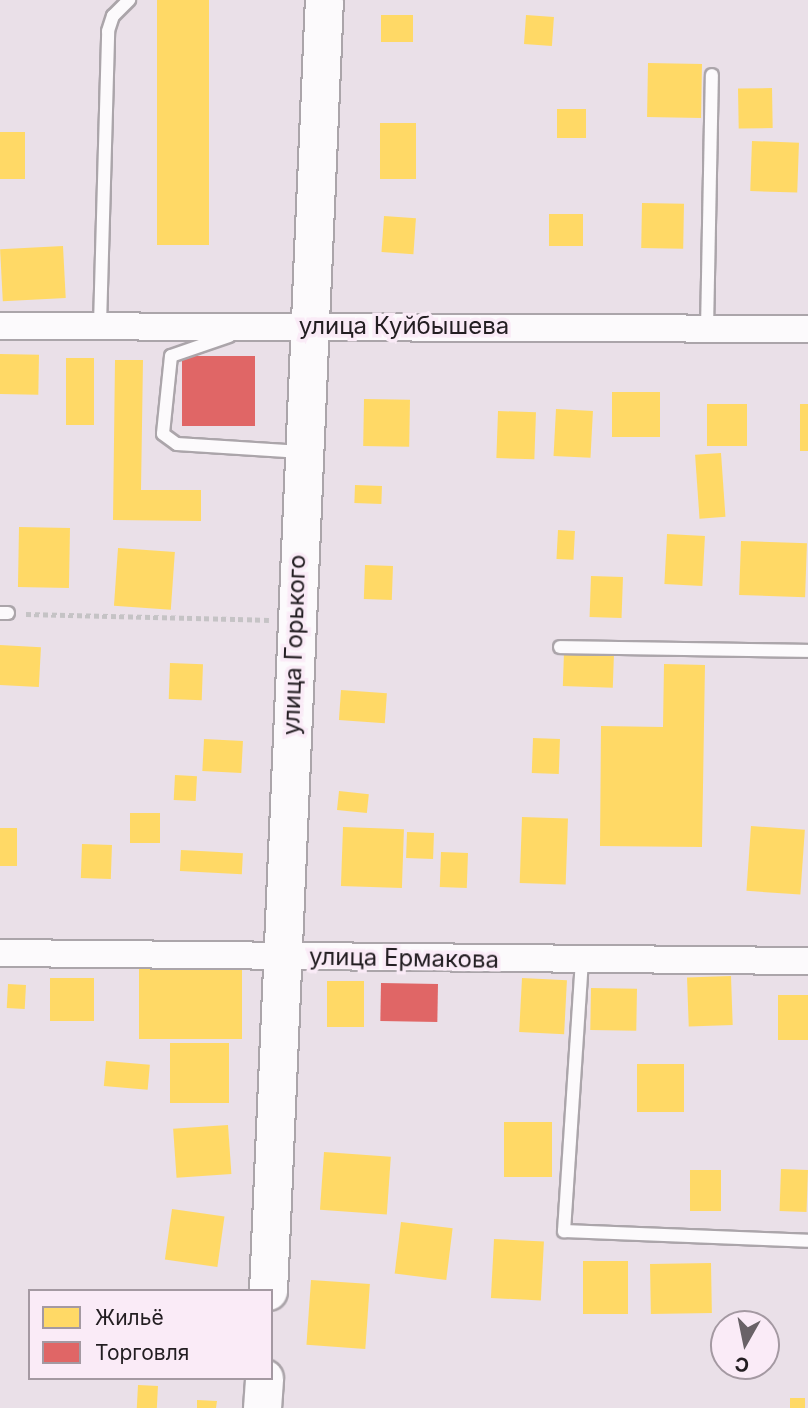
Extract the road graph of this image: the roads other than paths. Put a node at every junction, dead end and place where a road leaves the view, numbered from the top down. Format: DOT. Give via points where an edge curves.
graph roads {
  1 [pos="129,0"];
  2 [pos="324,0"];
  3 [pos="712,75"];
  4 [pos="100,325"];
  5 [pos="290,325"];
  6 [pos="0,326"];
  7 [pos="707,329"];
  8 [pos="808,329"];
  9 [pos="303,452"];
  10 [pos="560,647"];
  11 [pos="808,651"];
  12 [pos="0,953"];
  13 [pos="284,957"];
  14 [pos="582,960"];
  15 [pos="808,961"];
  16 [pos="808,1241"];
  17 [pos="268,1289"];
  18 [pos="264,1380"];
  19 [pos="262,1408"];
  1 -- 4 [label="lane" via="113,16 108,31"];
  2 -- 5 [label="main road, улица Горького"];
  3 -- 7 [label="lane"];
  4 -- 5 [label="street, улица Куйбышева"];
  4 -- 6 [label="street, улица Куйбышева"];
  5 -- 7 [label="street, улица Куйбышева"];
  5 -- 9 [label="main road, улица Горького"];
  5 -- 9 [label="lane" via="196,344 171,356 163,434 177,444"];
  7 -- 8 [label="street, улица Куйбышева"];
  9 -- 13 [label="main road, улица Горького"];
  10 -- 11 [label="lane"];
  12 -- 13 [label="street, улица Ермакова"];
  13 -- 14 [label="street, улица Ермакова"];
  13 -- 17 [label="main road, улица Горького"];
  14 -- 15 [label="street, улица Ермакова"];
  14 -- 16 [label="lane" via="564,1231"];
  18 -- 19 [label="main road"];
}
